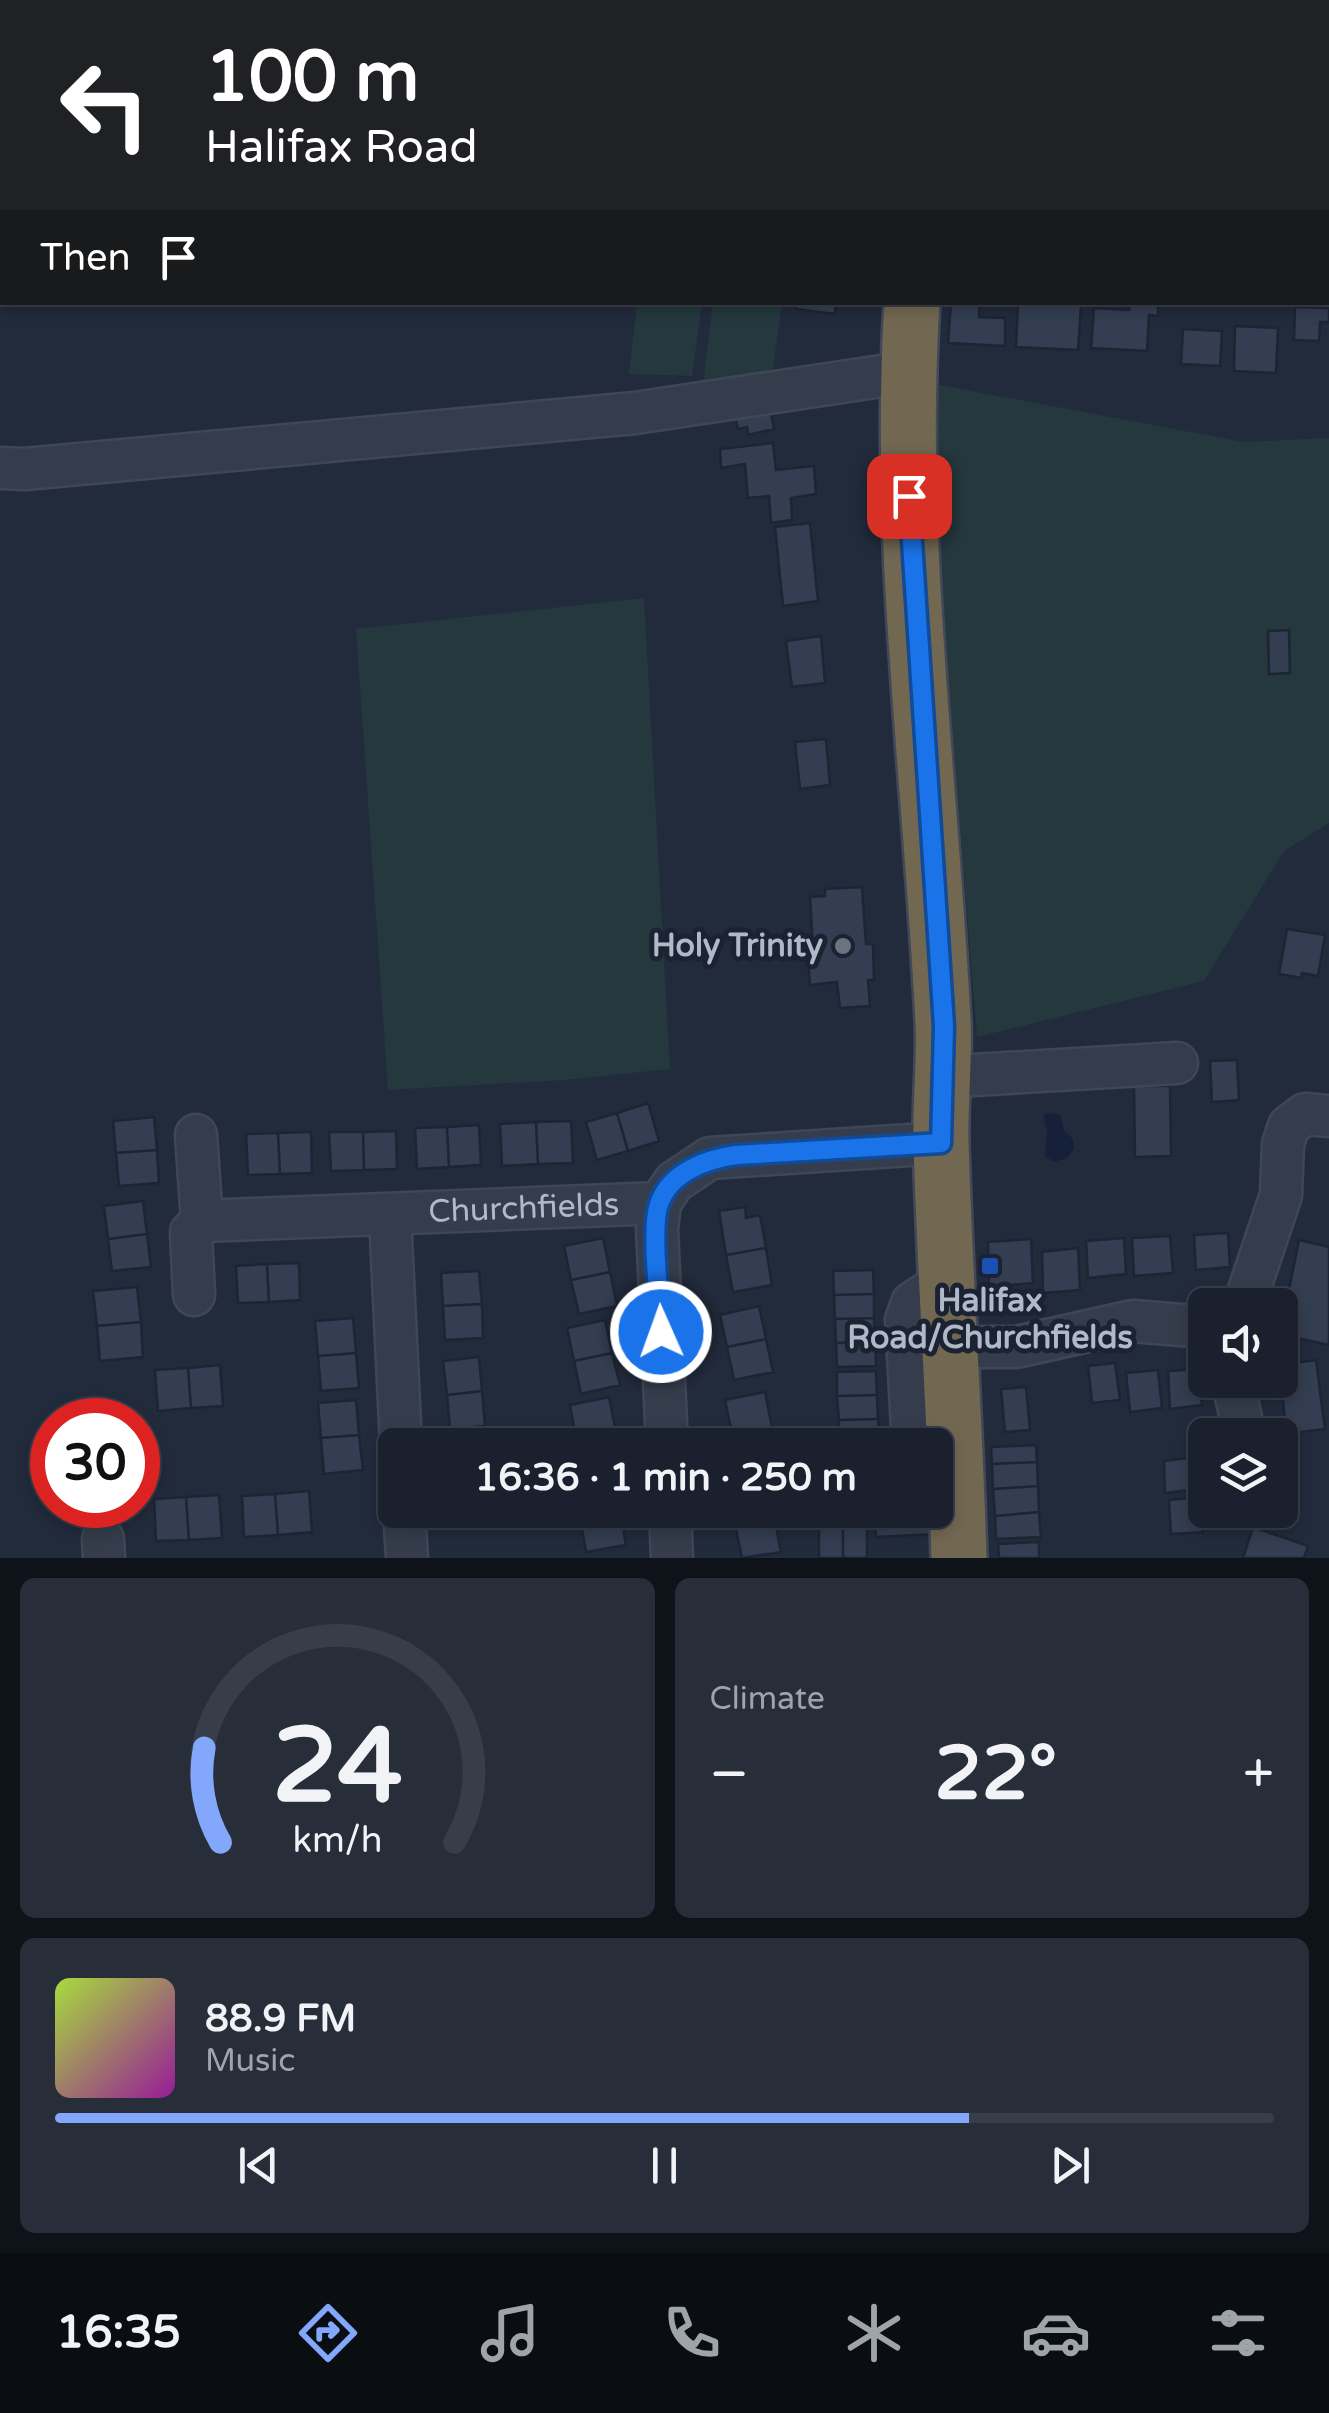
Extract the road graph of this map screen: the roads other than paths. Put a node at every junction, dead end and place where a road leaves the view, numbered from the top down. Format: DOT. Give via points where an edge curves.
graph roads {
  1 [pos="912,305"];
  2 [pos="908,372"];
  3 [pos="0,468"];
  4 [pos="1178,1063"];
  5 [pos="940,1078"];
  6 [pos="1329,1116"];
  7 [pos="196,1134"];
  8 [pos="941,1143"];
  9 [pos="660,1204"];
  10 [pos="390,1216"];
  11 [pos="202,1221"];
  12 [pos="948,1280"];
  13 [pos="1250,1288"];
  14 [pos="194,1294"];
  15 [pos="1188,1326"];
  16 [pos="952,1347"];
  17 [pos="400,1428"];
  18 [pos="666,1428"];
  19 [pos="911,1428"];
  20 [pos="948,1428"];
  21 [pos="953,1519"];
  22 [pos="405,1528"];
  23 [pos="671,1528"];
  24 [pos="407,1558"];
  25 [pos="672,1558"];
  26 [pos="959,1558"];
  1 -- 2 [label="highway"];
  2 -- 3 [label="street" via="635,414"];
  2 -- 5 [label="highway" via="909,496 944,1026"];
  4 -- 5 [label="street"];
  5 -- 8 [label="highway"];
  6 -- 13 [label="street" via="1305,1114 1289,1126 1281,1195"];
  7 -- 11 [label="street"];
  8 -- 9 [label="street, Churchfields" via="710,1158 674,1182"];
  8 -- 12 [label="highway"];
  9 -- 10 [label="street, Churchfields"];
  9 -- 18 [label="street, Churchfields"];
  10 -- 11 [label="street, Churchfields"];
  10 -- 17 [label="street, Churchfields"];
  11 -- 14 [label="street" via="191,1232"];
  12 -- 16 [label="highway"];
  12 -- 19 [label="street" via="912,1302 906,1320"];
  15 -- 16 [label="street" via="1133,1321 1016,1346"];
  16 -- 20 [label="highway"];
  21 -- 26 [label="highway"];
  22 -- 24 [label="street"];
  23 -- 25 [label="street"];
}
